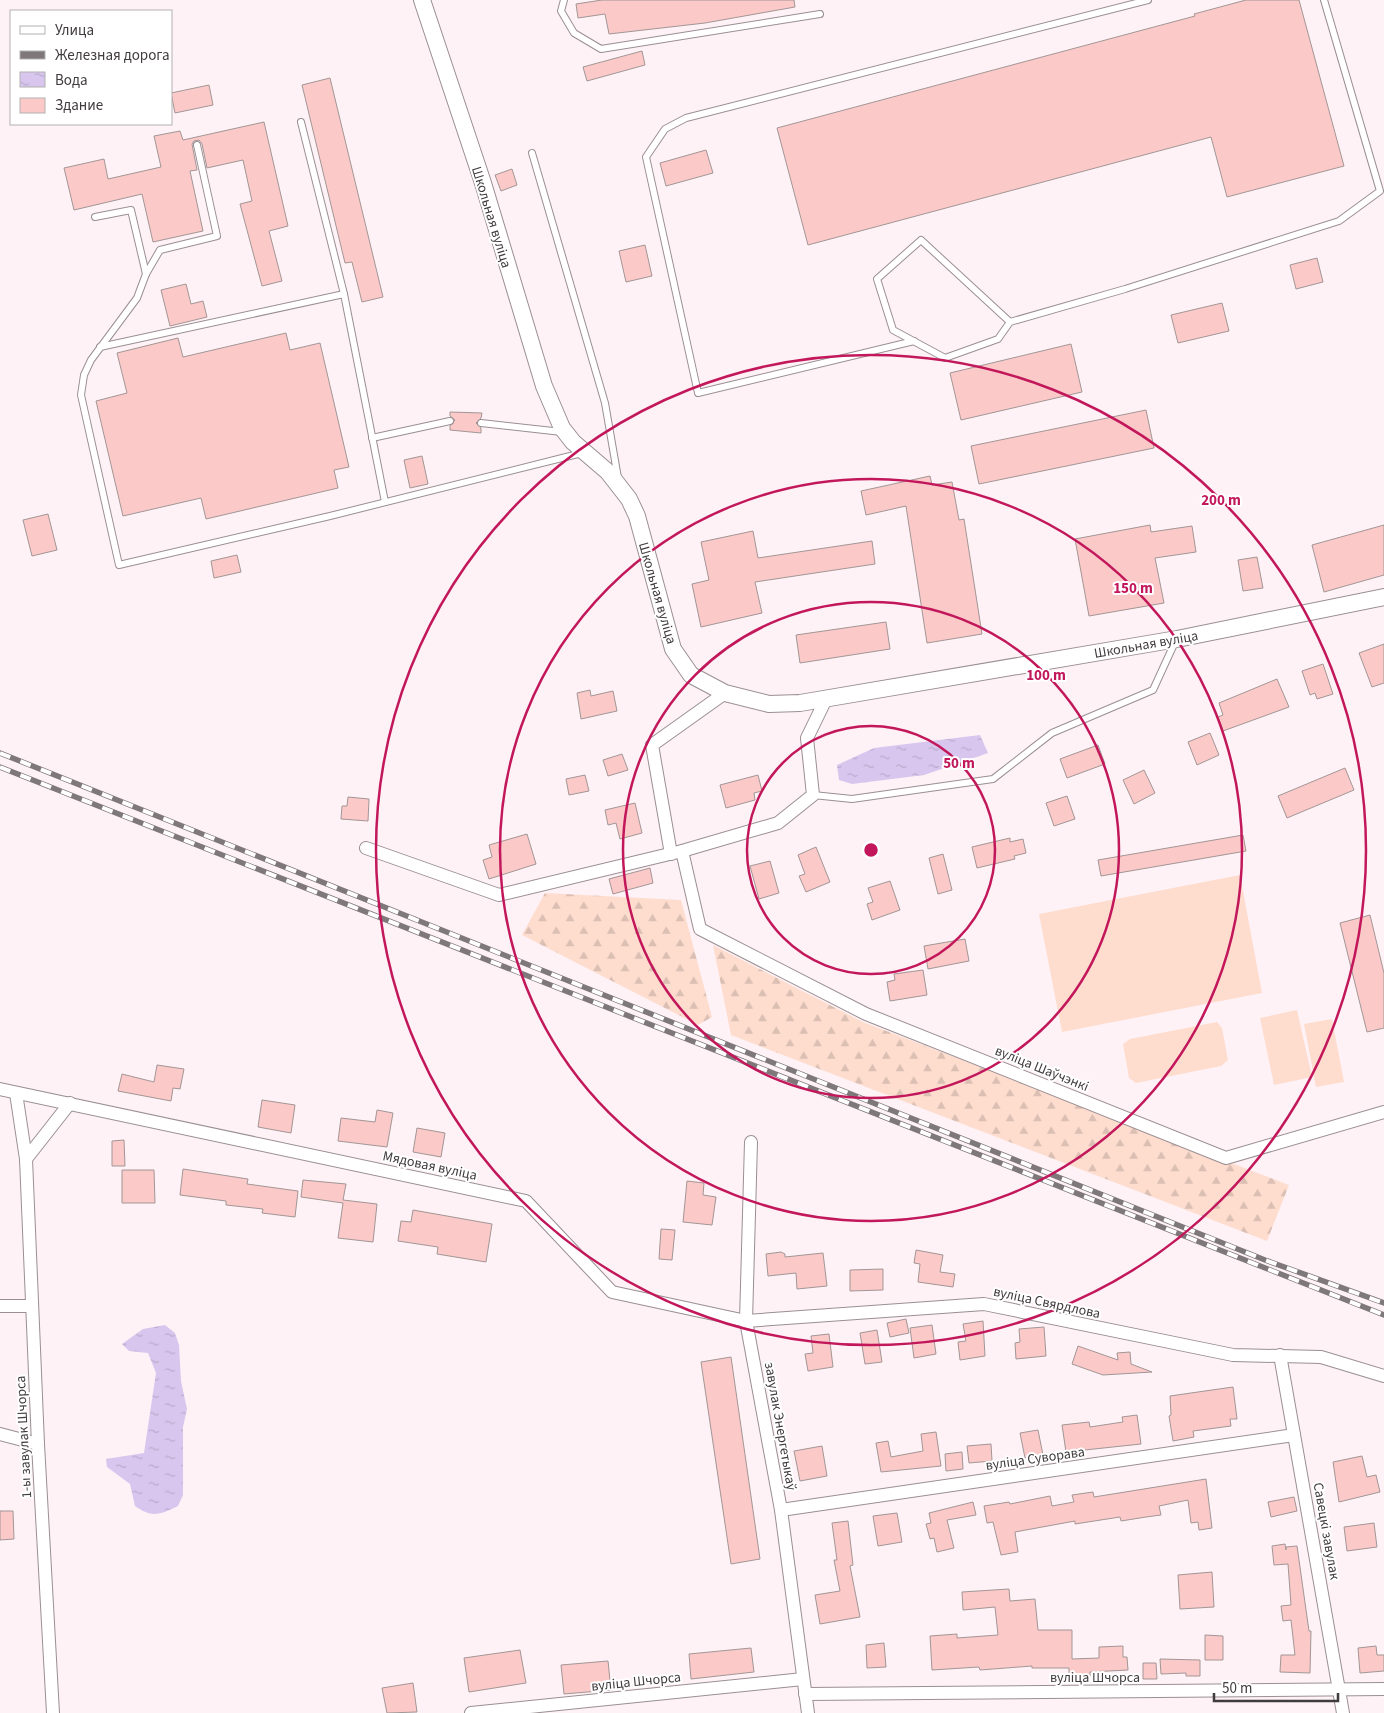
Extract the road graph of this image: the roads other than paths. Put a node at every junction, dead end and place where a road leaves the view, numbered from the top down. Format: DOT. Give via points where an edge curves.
graph roads {
  1 [pos="422,0"];
  2 [pos="564,0"];
  3 [pos="1148,0"];
  4 [pos="1324,0"];
  5 [pos="820,14"];
  6 [pos="301,122"];
  7 [pos="197,145"];
  8 [pos="532,153"];
  9 [pos="95,217"];
  10 [pos="146,274"];
  11 [pos="344,294"];
  12 [pos="1010,322"];
  13 [pos="914,341"];
  14 [pos="100,348"];
  15 [pos="450,421"];
  16 [pos="481,422"];
  17 [pos="565,432"];
  18 [pos="372,438"];
  19 [pos="584,453"];
  20 [pos="620,486"];
  21 [pos="385,502"];
  22 [pos="1384,597"];
  23 [pos="1177,639"];
  24 [pos="725,694"];
  25 [pos="826,699"];
  26 [pos="813,795"];
  27 [pos="366,848"];
  28 [pos="676,853"];
  29 [pos="0,1089"];
  30 [pos="16,1094"];
  31 [pos="70,1103"];
  32 [pos="1384,1112"];
  33 [pos="751,1142"];
  34 [pos="26,1159"];
  35 [pos="0,1306"];
  36 [pos="31,1306"];
  37 [pos="746,1321"];
  38 [pos="1280,1355"];
  39 [pos="1384,1376"];
  40 [pos="0,1434"];
  41 [pos="1294,1435"];
  42 [pos="38,1444"];
  43 [pos="781,1510"];
  44 [pos="803,1679"];
  45 [pos="1384,1689"];
  46 [pos="1340,1690"];
  47 [pos="805,1694"];
  48 [pos="53,1713"];
  49 [pos="471,1713"];
  50 [pos="808,1713"];
  51 [pos="1343,1713"];
  1 -- 17 [label="street, Школьная вуліца" via="483,184 544,386"];
  2 -- 5 [label="lane" via="561,12 574,33 601,49"];
  3 -- 13 [label="lane" via="686,118 665,130 646,158 698,393"];
  4 -- 12 [label="lane" via="1380,190 1339,221"];
  6 -- 11 [label="lane"];
  7 -- 10 [label="lane" via="217,236 160,250"];
  8 -- 20 [label="lane" via="605,403"];
  9 -- 10 [label="lane" via="131,210"];
  10 -- 14 [label="lane" via="137,298"];
  11 -- 14 [label="lane"];
  11 -- 18 [label="lane"];
  12 -- 13 [label="lane" via="998,339 945,358"];
  12 -- 13 [label="lane" via="921,240 877,279 893,330"];
  14 -- 21 [label="lane" via="84,375 81,395 119,564"];
  15 -- 18 [label="lane"];
  16 -- 17 [label="lane"];
  17 -- 19 [label="street, Школьная вуліца"];
  18 -- 21 [label="lane"];
  19 -- 20 [label="street, Школьная вуліца"];
  19 -- 21 [label="lane"];
  20 -- 24 [label="street, Школьная вуліца" via="636,516 673,649 691,675"];
  22 -- 23 [label="street, Школьная вуліца"];
  23 -- 25 [label="street, Школьная вуліца"];
  23 -- 26 [label="lane" via="1153,690 1052,733 993,780 852,799"];
  24 -- 25 [label="street, Школьная вуліца" via="769,704 800,704"];
  24 -- 28 [label="street" via="652,745"];
  25 -- 26 [label="street" via="807,738"];
  26 -- 28 [label="street" via="778,824"];
  27 -- 28 [label="street" via="499,895"];
  28 -- 32 [label="street, вуліца Шаўчэнкі" via="700,929 866,1014 1226,1158"];
  29 -- 30 [label="street"];
  30 -- 31 [label="street, Мядовая вуліца"];
  30 -- 34 [label="street, 1-ы завулак Шчорса"];
  31 -- 34 [label="street"];
  31 -- 37 [label="street, Мядовая вуліца" via="526,1201 612,1292"];
  33 -- 37 [label="street, завулак Энергетыкаў"];
  34 -- 36 [label="street, 1-ы завулак Шчорса"];
  35 -- 36 [label="street"];
  36 -- 42 [label="street, 1-ы завулак Шчорса"];
  37 -- 38 [label="street, вуліца Свярдлова" via="984,1304 1233,1355"];
  37 -- 43 [label="street, завулак Энергетыкаў"];
  38 -- 39 [label="street, вуліца Свярдлова" via="1321,1357"];
  38 -- 41 [label="street, Савецкі завулак"];
  40 -- 42 [label="street"];
  41 -- 43 [label="street, вуліца Суворава"];
  41 -- 46 [label="street, Савецкі завулак"];
  42 -- 48 [label="street, 1-ы завулак Шчорса"];
  43 -- 44 [label="street, завулак Энергетыкаў"];
  44 -- 47 [label="street, завулак Энергетыкаў"];
  44 -- 49 [label="street, вуліца Шчорса"];
  45 -- 46 [label="street, вуліца Шчорса"];
  46 -- 47 [label="street, вуліца Шчорса"];
  46 -- 51 [label="street, Савецкі завулак"];
  47 -- 50 [label="street, завулак Энергетыкаў"];
}
